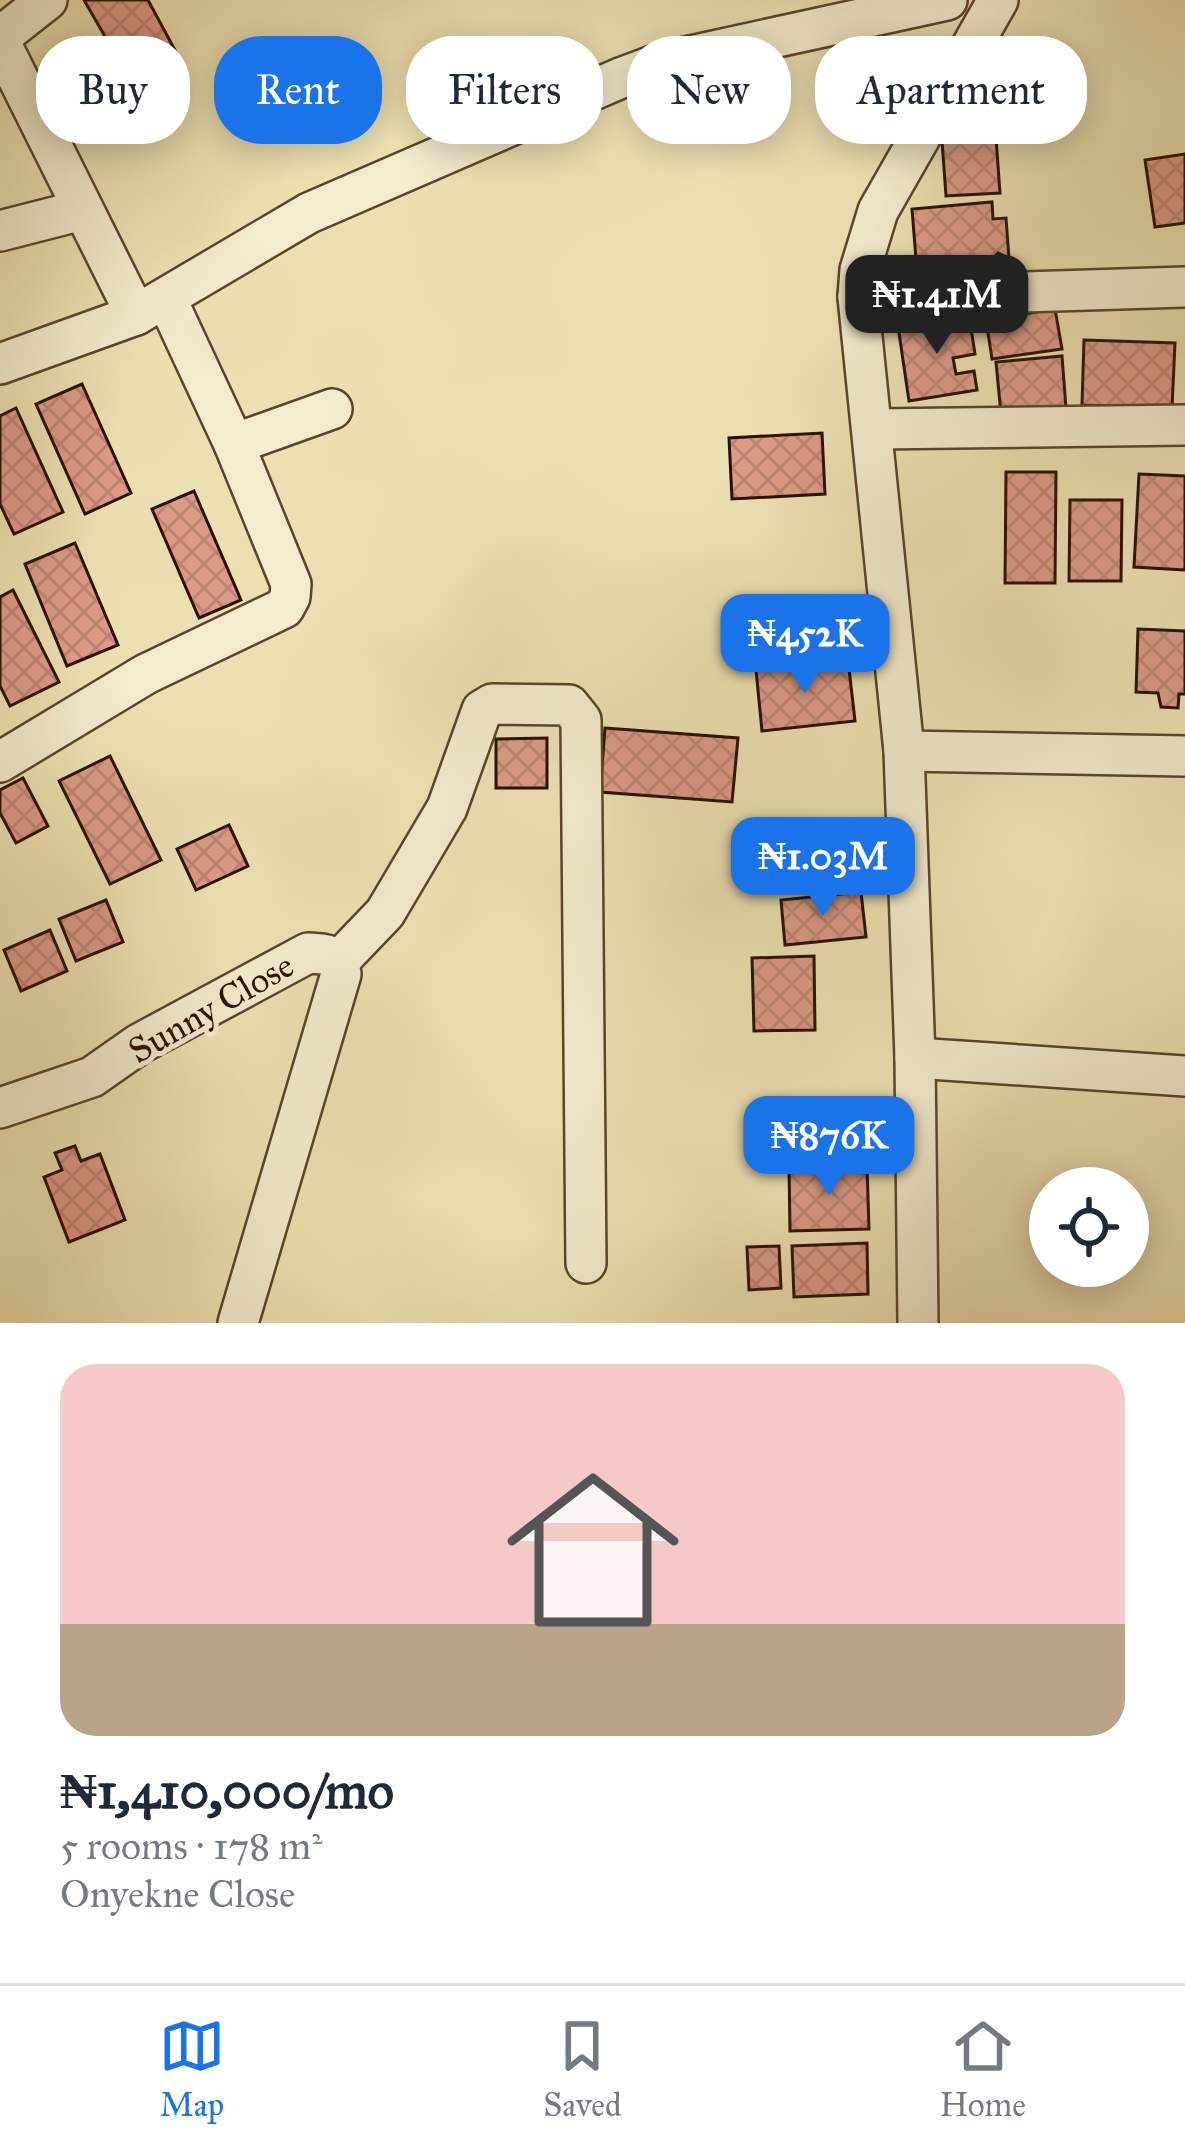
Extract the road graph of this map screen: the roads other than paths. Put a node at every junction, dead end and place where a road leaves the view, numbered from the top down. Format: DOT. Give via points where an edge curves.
graph roads {
  1 [pos="47,0"];
  2 [pos="947,0"];
  3 [pos="998,0"];
  4 [pos="0,40"];
  5 [pos="82,210"];
  6 [pos="0,231"];
  7 [pos="1185,287"];
  8 [pos="858,297"];
  9 [pos="151,307"];
  10 [pos="0,364"];
  11 [pos="332,409"];
  12 [pos="1185,425"];
  13 [pos="874,429"];
  14 [pos="234,444"];
  15 [pos="904,751"];
  16 [pos="1185,756"];
  17 [pos="0,762"];
  18 [pos="339,962"];
  19 [pos="915,1058"];
  20 [pos="1185,1076"];
  21 [pos="0,1108"];
  22 [pos="586,1263"];
  23 [pos="238,1323"];
  24 [pos="918,1323"];
  1 -- 4 [label="street"];
  2 -- 9 [label="street" via="623,77 309,213"];
  3 -- 8 [label="street" via="878,211"];
  4 -- 5 [label="street"];
  5 -- 6 [label="street"];
  5 -- 9 [label="street"];
  7 -- 8 [label="street"];
  8 -- 13 [label="street"];
  9 -- 10 [label="street"];
  9 -- 14 [label="street"];
  11 -- 14 [label="street"];
  12 -- 13 [label="street"];
  13 -- 15 [label="street"];
  14 -- 17 [label="street" via="291,584 287,604 146,674"];
  15 -- 16 [label="street"];
  15 -- 19 [label="street"];
  18 -- 21 [label="street, Sunny Close" via="308,953 92,1077"];
  18 -- 22 [label="street" via="385,913 447,808 482,710 569,705 578,712"];
  18 -- 23 [label="street, Sunny Close"];
  19 -- 20 [label="street"];
  19 -- 24 [label="street"];
}
